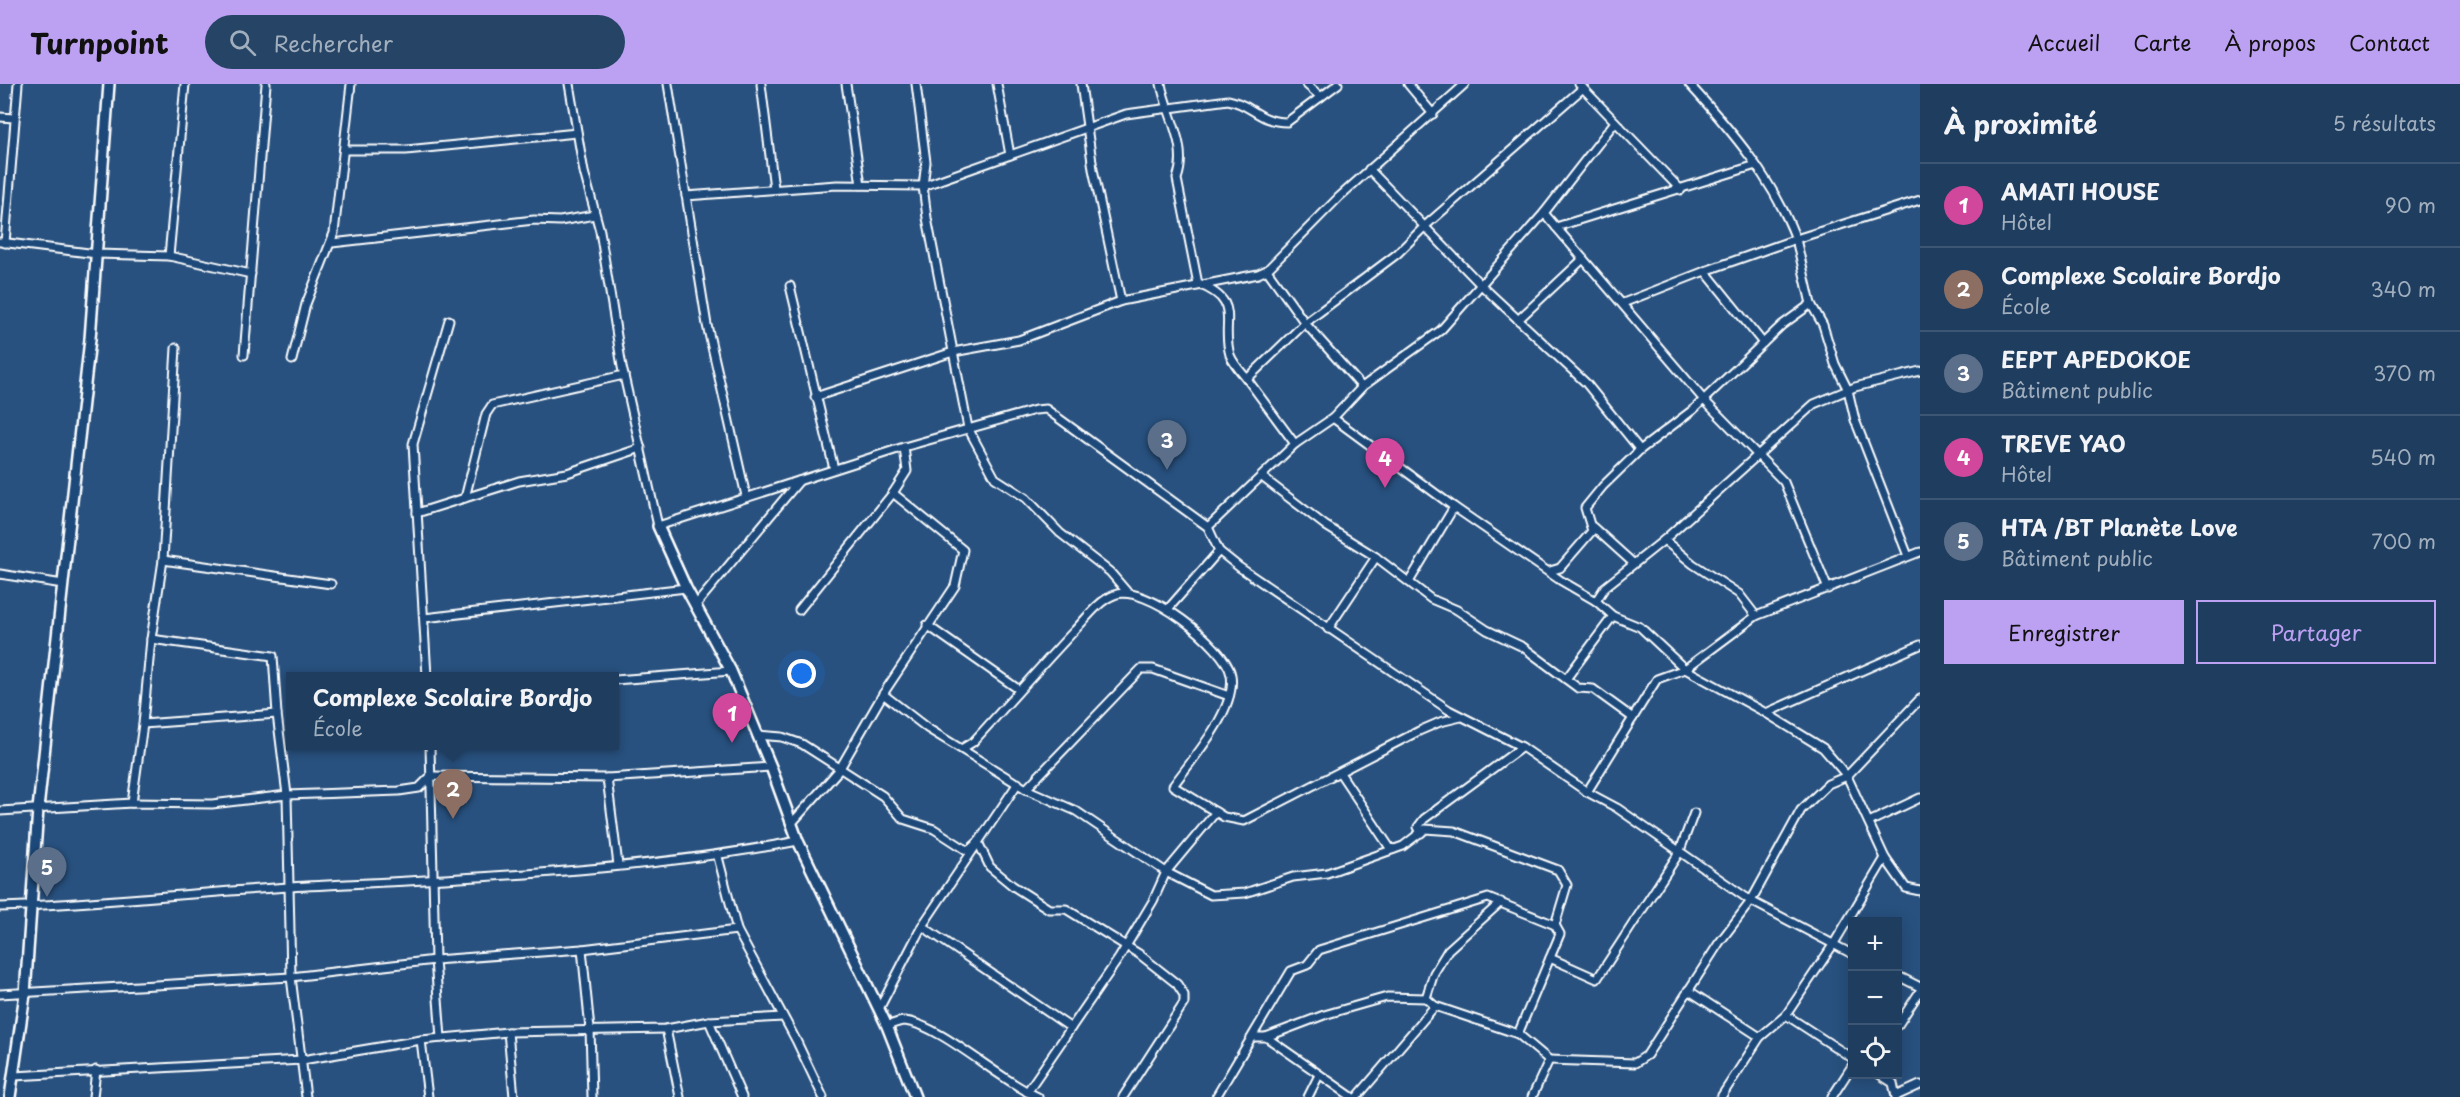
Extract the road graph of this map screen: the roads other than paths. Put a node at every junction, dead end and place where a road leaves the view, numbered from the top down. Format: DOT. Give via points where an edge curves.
graph roads {
  1 [pos="18,84"];
  2 [pos="109,84"];
  3 [pos="184,84"];
  4 [pos="266,84"];
  5 [pos="351,84"];
  6 [pos="569,84"];
  7 [pos="668,84"];
  8 [pos="761,84"];
  9 [pos="846,84"];
  10 [pos="916,84"];
  11 [pos="997,84"];
  12 [pos="1081,84"];
  13 [pos="1161,84"];
  14 [pos="1306,84"];
  15 [pos="1338,84"];
  16 [pos="1408,84"];
  17 [pos="1465,84"];
  18 [pos="1689,84"];
  19 [pos="1581,86"];
  20 [pos="1321,97"];
  21 [pos="1166,107"];
  22 [pos="1433,114"];
  23 [pos="0,117"];
  24 [pos="14,118"];
  25 [pos="1615,122"];
  26 [pos="1088,126"];
  27 [pos="577,133"];
  28 [pos="344,150"];
  29 [pos="1010,155"];
  30 [pos="1756,165"];
  31 [pos="1369,169"];
  32 [pos="861,185"];
  33 [pos="923,186"];
  34 [pos="774,188"];
  35 [pos="1682,190"];
  36 [pos="686,196"];
  37 [pos="1920,200"];
  38 [pos="1544,213"];
  39 [pos="595,215"];
  40 [pos="1425,226"];
  41 [pos="1556,227"];
  42 [pos="1796,239"];
  43 [pos="2,242"];
  44 [pos="332,243"];
  45 [pos="97,254"];
  46 [pos="170,256"];
  47 [pos="1583,259"];
  48 [pos="1267,270"];
  49 [pos="1705,271"];
  50 [pos="251,274"];
  51 [pos="1198,284"];
  52 [pos="1480,284"];
  53 [pos="790,286"];
  54 [pos="1121,301"];
  55 [pos="1623,303"];
  56 [pos="1811,303"];
  57 [pos="449,320"];
  58 [pos="1518,320"];
  59 [pos="1305,323"];
  60 [pos="1763,343"];
  61 [pos="176,348"];
  62 [pos="953,352"];
  63 [pos="244,356"];
  64 [pos="292,360"];
  65 [pos="1920,371"];
  66 [pos="624,375"];
  67 [pos="1246,379"];
  68 [pos="1362,387"];
  69 [pos="1848,390"];
  70 [pos="815,397"];
  71 [pos="1704,400"];
  72 [pos="1333,418"];
  73 [pos="968,428"];
  74 [pos="1295,444"];
  75 [pos="903,447"];
  76 [pos="641,448"];
  77 [pos="1640,450"];
  78 [pos="1759,453"];
  79 [pos="834,470"];
  80 [pos="1262,477"];
  81 [pos="798,481"];
  82 [pos="893,493"];
  83 [pos="746,496"];
  84 [pos="465,498"];
  85 [pos="1454,507"];
  86 [pos="417,513"];
  87 [pos="658,526"];
  88 [pos="1208,527"];
  89 [pos="1593,527"];
  90 [pos="1664,540"];
  91 [pos="1219,551"];
  92 [pos="1920,552"];
  93 [pos="1908,556"];
  94 [pos="1377,557"];
  95 [pos="163,560"];
  96 [pos="1633,563"];
  97 [pos="1550,571"];
  98 [pos="0,574"];
  99 [pos="1409,582"];
  100 [pos="63,584"];
  101 [pos="331,584"];
  102 [pos="686,588"];
  103 [pos="1828,589"];
  104 [pos="1128,593"];
  105 [pos="1596,602"];
  106 [pos="696,606"];
  107 [pos="1168,609"];
  108 [pos="799,610"];
  109 [pos="1613,616"];
  110 [pos="1756,616"];
  111 [pos="424,618"];
  112 [pos="927,625"];
  113 [pos="1328,629"];
  114 [pos="151,639"];
  115 [pos="1920,645"];
  116 [pos="1685,669"];
  117 [pos="731,671"];
  118 [pos="427,672"];
  119 [pos="1566,678"];
  120 [pos="619,680"];
  121 [pos="1018,689"];
  122 [pos="883,694"];
  123 [pos="1229,696"];
  124 [pos="1920,699"];
  125 [pos="1766,713"];
  126 [pos="277,714"];
  127 [pos="1463,717"];
  128 [pos="1633,718"];
  129 [pos="143,724"];
  130 [pos="756,735"];
  131 [pos="1522,747"];
  132 [pos="963,748"];
  133 [pos="430,750"];
  134 [pos="771,767"];
  135 [pos="840,770"];
  136 [pos="1340,773"];
  137 [pos="431,776"];
  138 [pos="1847,776"];
  139 [pos="607,778"];
  140 [pos="1018,783"];
  141 [pos="1026,789"];
  142 [pos="1587,792"];
  143 [pos="287,795"];
  144 [pos="1920,798"];
  145 [pos="132,803"];
  146 [pos="38,809"];
  147 [pos="0,811"];
  148 [pos="1216,812"];
  149 [pos="1694,813"];
  150 [pos="1869,822"];
  151 [pos="791,824"];
  152 [pos="1425,829"];
  153 [pos="798,842"];
  154 [pos="978,842"];
  155 [pos="1394,849"];
  156 [pos="1679,853"];
  157 [pos="718,857"];
  158 [pos="1885,858"];
  159 [pos="618,865"];
  160 [pos="1166,872"];
  161 [pos="435,880"];
  162 [pos="289,887"];
  163 [pos="1920,891"];
  164 [pos="1751,901"];
  165 [pos="1501,902"];
  166 [pos="30,906"];
  167 [pos="0,907"];
  168 [pos="922,926"];
  169 [pos="1554,926"];
  170 [pos="737,930"];
  171 [pos="1833,945"];
  172 [pos="1126,946"];
  173 [pos="582,949"];
  174 [pos="1848,952"];
  175 [pos="1550,958"];
  176 [pos="435,960"];
  177 [pos="291,977"];
  178 [pos="1902,978"];
  179 [pos="1920,989"];
  180 [pos="1688,990"];
  181 [pos="0,994"];
  182 [pos="25,994"];
  183 [pos="1426,998"];
  184 [pos="1435,1006"];
  185 [pos="879,1009"];
  186 [pos="1786,1015"];
  187 [pos="783,1017"];
  188 [pos="1902,1018"];
  189 [pos="708,1021"];
  190 [pos="887,1026"];
  191 [pos="1071,1028"];
  192 [pos="590,1029"];
  193 [pos="666,1029"];
  194 [pos="508,1032"];
  195 [pos="1518,1034"];
  196 [pos="1254,1037"];
  197 [pos="1266,1037"];
  198 [pos="1760,1037"];
  199 [pos="441,1038"];
  200 [pos="421,1040"];
  201 [pos="1848,1055"];
  202 [pos="302,1060"];
  203 [pos="1549,1060"];
  204 [pos="96,1070"];
  205 [pos="1848,1072"];
  206 [pos="1319,1075"];
  207 [pos="14,1076"];
  208 [pos="1887,1079"];
  209 [pos="1920,1085"];
  210 [pos="1027,1092"];
  211 [pos="1896,1096"];
  212 [pos="10,1097"];
  213 [pos="93,1097"];
  214 [pos="306,1097"];
  215 [pos="428,1097"];
  216 [pos="514,1097"];
  217 [pos="592,1097"];
  218 [pos="680,1097"];
  219 [pos="742,1097"];
  220 [pos="823,1097"];
  221 [pos="915,1097"];
  222 [pos="1038,1097"];
  223 [pos="1123,1097"];
  224 [pos="1216,1097"];
  225 [pos="1308,1097"];
  226 [pos="1352,1097"];
  227 [pos="1357,1097"];
  228 [pos="1532,1097"];
  229 [pos="1721,1097"];
  230 [pos="1832,1097"];
  1 -- 24 [label="street"];
  2 -- 45 [label="street"];
  3 -- 46 [label="street"];
  4 -- 50 [label="street"];
  5 -- 28 [label="street"];
  6 -- 27 [label="street"];
  7 -- 36 [label="street"];
  8 -- 34 [label="street"];
  9 -- 32 [label="street"];
  10 -- 33 [label="street" via="926,162"];
  11 -- 29 [label="street"];
  12 -- 26 [label="street"];
  13 -- 21 [label="street"];
  14 -- 20 [label="street"];
  15 -- 20 [label="street"];
  16 -- 22 [label="street"];
  17 -- 22 [label="street"];
  18 -- 30 [label="street"];
  19 -- 25 [label="street"];
  19 -- 40 [label="street"];
  20 -- 21 [label="street" via="1287,122 1262,118 1228,100"];
  21 -- 26 [label="street"];
  21 -- 51 [label="street" via="1182,148 1177,179"];
  22 -- 31 [label="street"];
  23 -- 24 [label="street"];
  24 -- 43 [label="street"];
  25 -- 35 [label="street"];
  25 -- 38 [label="street"];
  26 -- 29 [label="street"];
  26 -- 54 [label="street" via="1093,169"];
  27 -- 28 [label="street" via="406,150"];
  27 -- 39 [label="street"];
  28 -- 44 [label="street"];
  29 -- 33 [label="street"];
  30 -- 35 [label="street"];
  30 -- 42 [label="street" via="1778,197"];
  31 -- 40 [label="street"];
  31 -- 48 [label="street"];
  32 -- 33 [label="street"];
  32 -- 34 [label="street"];
  33 -- 62 [label="street"];
  34 -- 36 [label="street"];
  35 -- 41 [label="street"];
  36 -- 83 [label="street" via="710,336"];
  37 -- 42 [label="street"];
  38 -- 41 [label="street"];
  38 -- 52 [label="street"];
  39 -- 44 [label="street"];
  39 -- 66 [label="street"];
  40 -- 52 [label="street"];
  40 -- 59 [label="street" via="1397,254"];
  41 -- 47 [label="street"];
  42 -- 49 [label="street"];
  42 -- 56 [label="street"];
  43 -- 45 [label="street"];
  44 -- 64 [label="street" via="306,304"];
  45 -- 46 [label="street"];
  45 -- 100 [label="street"];
  46 -- 50 [label="street"];
  47 -- 55 [label="street"];
  47 -- 58 [label="street"];
  48 -- 51 [label="street"];
  48 -- 59 [label="street"];
  49 -- 55 [label="street"];
  49 -- 60 [label="street"];
  50 -- 63 [label="street"];
  51 -- 54 [label="street"];
  51 -- 67 [label="street" via="1214,291 1226,303 1230,355"];
  52 -- 58 [label="street"];
  52 -- 68 [label="street" via="1442,330"];
  53 -- 70 [label="street"];
  54 -- 62 [label="street" via="1019,340"];
  55 -- 71 [label="street"];
  56 -- 60 [label="street"];
  56 -- 69 [label="street"];
  57 -- 86 [label="street" via="414,435"];
  58 -- 77 [label="street" via="1586,383"];
  59 -- 67 [label="street"];
  59 -- 68 [label="street"];
  60 -- 71 [label="street"];
  61 -- 95 [label="street"];
  62 -- 70 [label="street"];
  62 -- 73 [label="street"];
  65 -- 69 [label="street"];
  66 -- 76 [label="street"];
  66 -- 84 [label="street" via="492,405 486,414"];
  67 -- 74 [label="street"];
  68 -- 72 [label="street"];
  69 -- 78 [label="street" via="1814,404"];
  69 -- 93 [label="street" via="1855,420"];
  70 -- 79 [label="street"];
  71 -- 77 [label="street"];
  71 -- 78 [label="street"];
  72 -- 74 [label="street"];
  72 -- 85 [label="street"];
  73 -- 75 [label="street"];
  73 -- 88 [label="street" via="1046,409"];
  73 -- 104 [label="street" via="995,478 1026,498 1060,533 1110,572"];
  74 -- 80 [label="street"];
  75 -- 79 [label="street"];
  75 -- 82 [label="street" via="907,471"];
  76 -- 84 [label="street" via="567,473"];
  76 -- 87 [label="street"];
  77 -- 89 [label="street" via="1587,505 1586,513"];
  78 -- 90 [label="street"];
  78 -- 103 [label="street" via="1785,482"];
  79 -- 81 [label="street"];
  80 -- 88 [label="street"];
  80 -- 94 [label="street" via="1326,526"];
  81 -- 83 [label="street"];
  81 -- 106 [label="street"];
  82 -- 108 [label="street"];
  82 -- 112 [label="street" via="963,550 955,586"];
  83 -- 87 [label="street"];
  84 -- 86 [label="street"];
  85 -- 97 [label="street"];
  85 -- 99 [label="street"];
  86 -- 111 [label="street"];
  87 -- 102 [label="street"];
  88 -- 91 [label="street"];
  89 -- 96 [label="street"];
  89 -- 97 [label="street" via="1560,568"];
  90 -- 96 [label="street"];
  90 -- 110 [label="street" via="1739,594"];
  91 -- 107 [label="street"];
  91 -- 113 [label="street"];
  92 -- 93 [label="street"];
  93 -- 103 [label="street"];
  94 -- 99 [label="street"];
  94 -- 113 [label="street"];
  95 -- 101 [label="street"];
  95 -- 114 [label="street"];
  96 -- 105 [label="street" via="1605,587"];
  97 -- 105 [label="street"];
  98 -- 100 [label="street"];
  99 -- 119 [label="street" via="1431,599 1523,647"];
  100 -- 146 [label="street"];
  102 -- 106 [label="street"];
  102 -- 111 [label="street"];
  103 -- 110 [label="street"];
  104 -- 107 [label="street"];
  104 -- 121 [label="street" via="1107,598"];
  105 -- 109 [label="street"];
  106 -- 117 [label="street"];
  107 -- 123 [label="street" via="1226,662 1231,676"];
  109 -- 116 [label="street" via="1640,627"];
  109 -- 119 [label="street"];
  110 -- 116 [label="street"];
  111 -- 118 [label="street"];
  112 -- 121 [label="street"];
  112 -- 122 [label="street"];
  113 -- 127 [label="street"];
  114 -- 126 [label="street" via="273,656"];
  114 -- 129 [label="street"];
  115 -- 125 [label="street"];
  116 -- 125 [label="street"];
  116 -- 128 [label="street" via="1657,679"];
  117 -- 120 [label="street"];
  117 -- 130 [label="street"];
  119 -- 128 [label="street" via="1578,688 1593,689"];
  121 -- 132 [label="street" via="973,742"];
  122 -- 132 [label="street" via="927,728"];
  122 -- 135 [label="street"];
  123 -- 141 [label="street" via="1153,669 1141,669"];
  123 -- 148 [label="street" via="1224,712 1173,786"];
  124 -- 138 [label="street"];
  125 -- 138 [label="street" via="1823,748"];
  126 -- 129 [label="street"];
  126 -- 143 [label="street"];
  127 -- 131 [label="street"];
  127 -- 136 [label="street" via="1440,722"];
  128 -- 142 [label="street"];
  129 -- 145 [label="street"];
  130 -- 134 [label="street"];
  130 -- 135 [label="street" via="792,740"];
  131 -- 142 [label="street"];
  131 -- 152 [label="street" via="1424,819 1418,831"];
  132 -- 140 [label="street"];
  133 -- 137 [label="street"];
  134 -- 139 [label="street"];
  134 -- 151 [label="street"];
  135 -- 151 [label="street"];
  135 -- 154 [label="street" via="884,796 903,819 934,829 968,851"];
  136 -- 148 [label="street" via="1244,821"];
  136 -- 155 [label="street"];
  137 -- 139 [label="street"];
  137 -- 143 [label="street" via="419,788 399,791"];
  137 -- 161 [label="street"];
  138 -- 150 [label="street"];
  138 -- 164 [label="street" via="1828,784 1801,810"];
  139 -- 159 [label="street"];
  140 -- 141 [label="street"];
  140 -- 154 [label="street"];
  141 -- 160 [label="street" via="1086,817"];
  142 -- 156 [label="street" via="1617,808"];
  143 -- 145 [label="street" via="212,804"];
  143 -- 162 [label="street"];
  144 -- 150 [label="street"];
  145 -- 146 [label="street"];
  146 -- 147 [label="street"];
  146 -- 166 [label="street"];
  148 -- 160 [label="street"];
  149 -- 156 [label="street"];
  150 -- 158 [label="street"];
  151 -- 153 [label="street"];
  152 -- 155 [label="street"];
  152 -- 169 [label="street" via="1454,831 1558,870 1567,885"];
  153 -- 157 [label="street"];
  153 -- 185 [label="street"];
  154 -- 168 [label="street"];
  154 -- 172 [label="street" via="990,867 1024,894 1049,909 1066,909"];
  155 -- 160 [label="street" via="1328,873 1293,876 1245,893 1211,895"];
  156 -- 164 [label="street"];
  156 -- 175 [label="street" via="1597,979"];
  157 -- 159 [label="street"];
  157 -- 170 [label="street"];
  158 -- 163 [label="street" via="1906,888"];
  158 -- 171 [label="street"];
  159 -- 161 [label="street"];
  160 -- 172 [label="street"];
  161 -- 162 [label="street"];
  161 -- 176 [label="street"];
  162 -- 166 [label="street"];
  162 -- 177 [label="street"];
  164 -- 171 [label="street"];
  164 -- 180 [label="street"];
  165 -- 169 [label="street"];
  165 -- 183 [label="street" via="1448,950 1434,973"];
  165 -- 196 [label="street" via="1488,898 1319,950 1307,965 1291,971"];
  166 -- 167 [label="street"];
  166 -- 182 [label="street"];
  168 -- 185 [label="street"];
  168 -- 191 [label="street"];
  169 -- 175 [label="street" via="1560,934"];
  170 -- 173 [label="street"];
  170 -- 187 [label="street"];
  171 -- 174 [label="street"];
  171 -- 186 [label="street"];
  172 -- 191 [label="street"];
  172 -- 223 [label="street" via="1162,970 1177,984 1184,999"];
  173 -- 176 [label="street"];
  173 -- 192 [label="street"];
  175 -- 195 [label="street"];
  176 -- 177 [label="street"];
  176 -- 199 [label="street"];
  177 -- 182 [label="street"];
  177 -- 202 [label="street"];
  178 -- 179 [label="street"];
  179 -- 188 [label="street"];
  180 -- 198 [label="street"];
  180 -- 203 [label="street" via="1647,1054 1635,1063"];
  181 -- 182 [label="street"];
  182 -- 207 [label="street"];
  183 -- 184 [label="street"];
  183 -- 197 [label="street" via="1387,997"];
  184 -- 195 [label="street"];
  184 -- 227 [label="street"];
  185 -- 190 [label="street"];
  186 -- 198 [label="street"];
  186 -- 201 [label="street"];
  187 -- 189 [label="street"];
  187 -- 220 [label="street"];
  189 -- 193 [label="street"];
  189 -- 219 [label="street"];
  190 -- 210 [label="street" via="904,1021 921,1027"];
  190 -- 221 [label="street"];
  191 -- 210 [label="street"];
  192 -- 193 [label="street"];
  192 -- 194 [label="street"];
  192 -- 217 [label="street"];
  193 -- 218 [label="street"];
  194 -- 199 [label="street"];
  194 -- 216 [label="street"];
  195 -- 203 [label="street"];
  196 -- 197 [label="street"];
  196 -- 224 [label="street"];
  197 -- 206 [label="street"];
  198 -- 229 [label="street"];
  199 -- 200 [label="street"];
  200 -- 202 [label="street"];
  200 -- 215 [label="street"];
  202 -- 204 [label="street"];
  202 -- 214 [label="street"];
  203 -- 228 [label="street"];
  204 -- 207 [label="street"];
  204 -- 213 [label="street"];
  205 -- 230 [label="street"];
  206 -- 225 [label="street"];
  206 -- 226 [label="street"];
  207 -- 212 [label="street"];
  208 -- 211 [label="street" via="1893,1083"];
  209 -- 211 [label="street"];
  210 -- 222 [label="street"];
}
